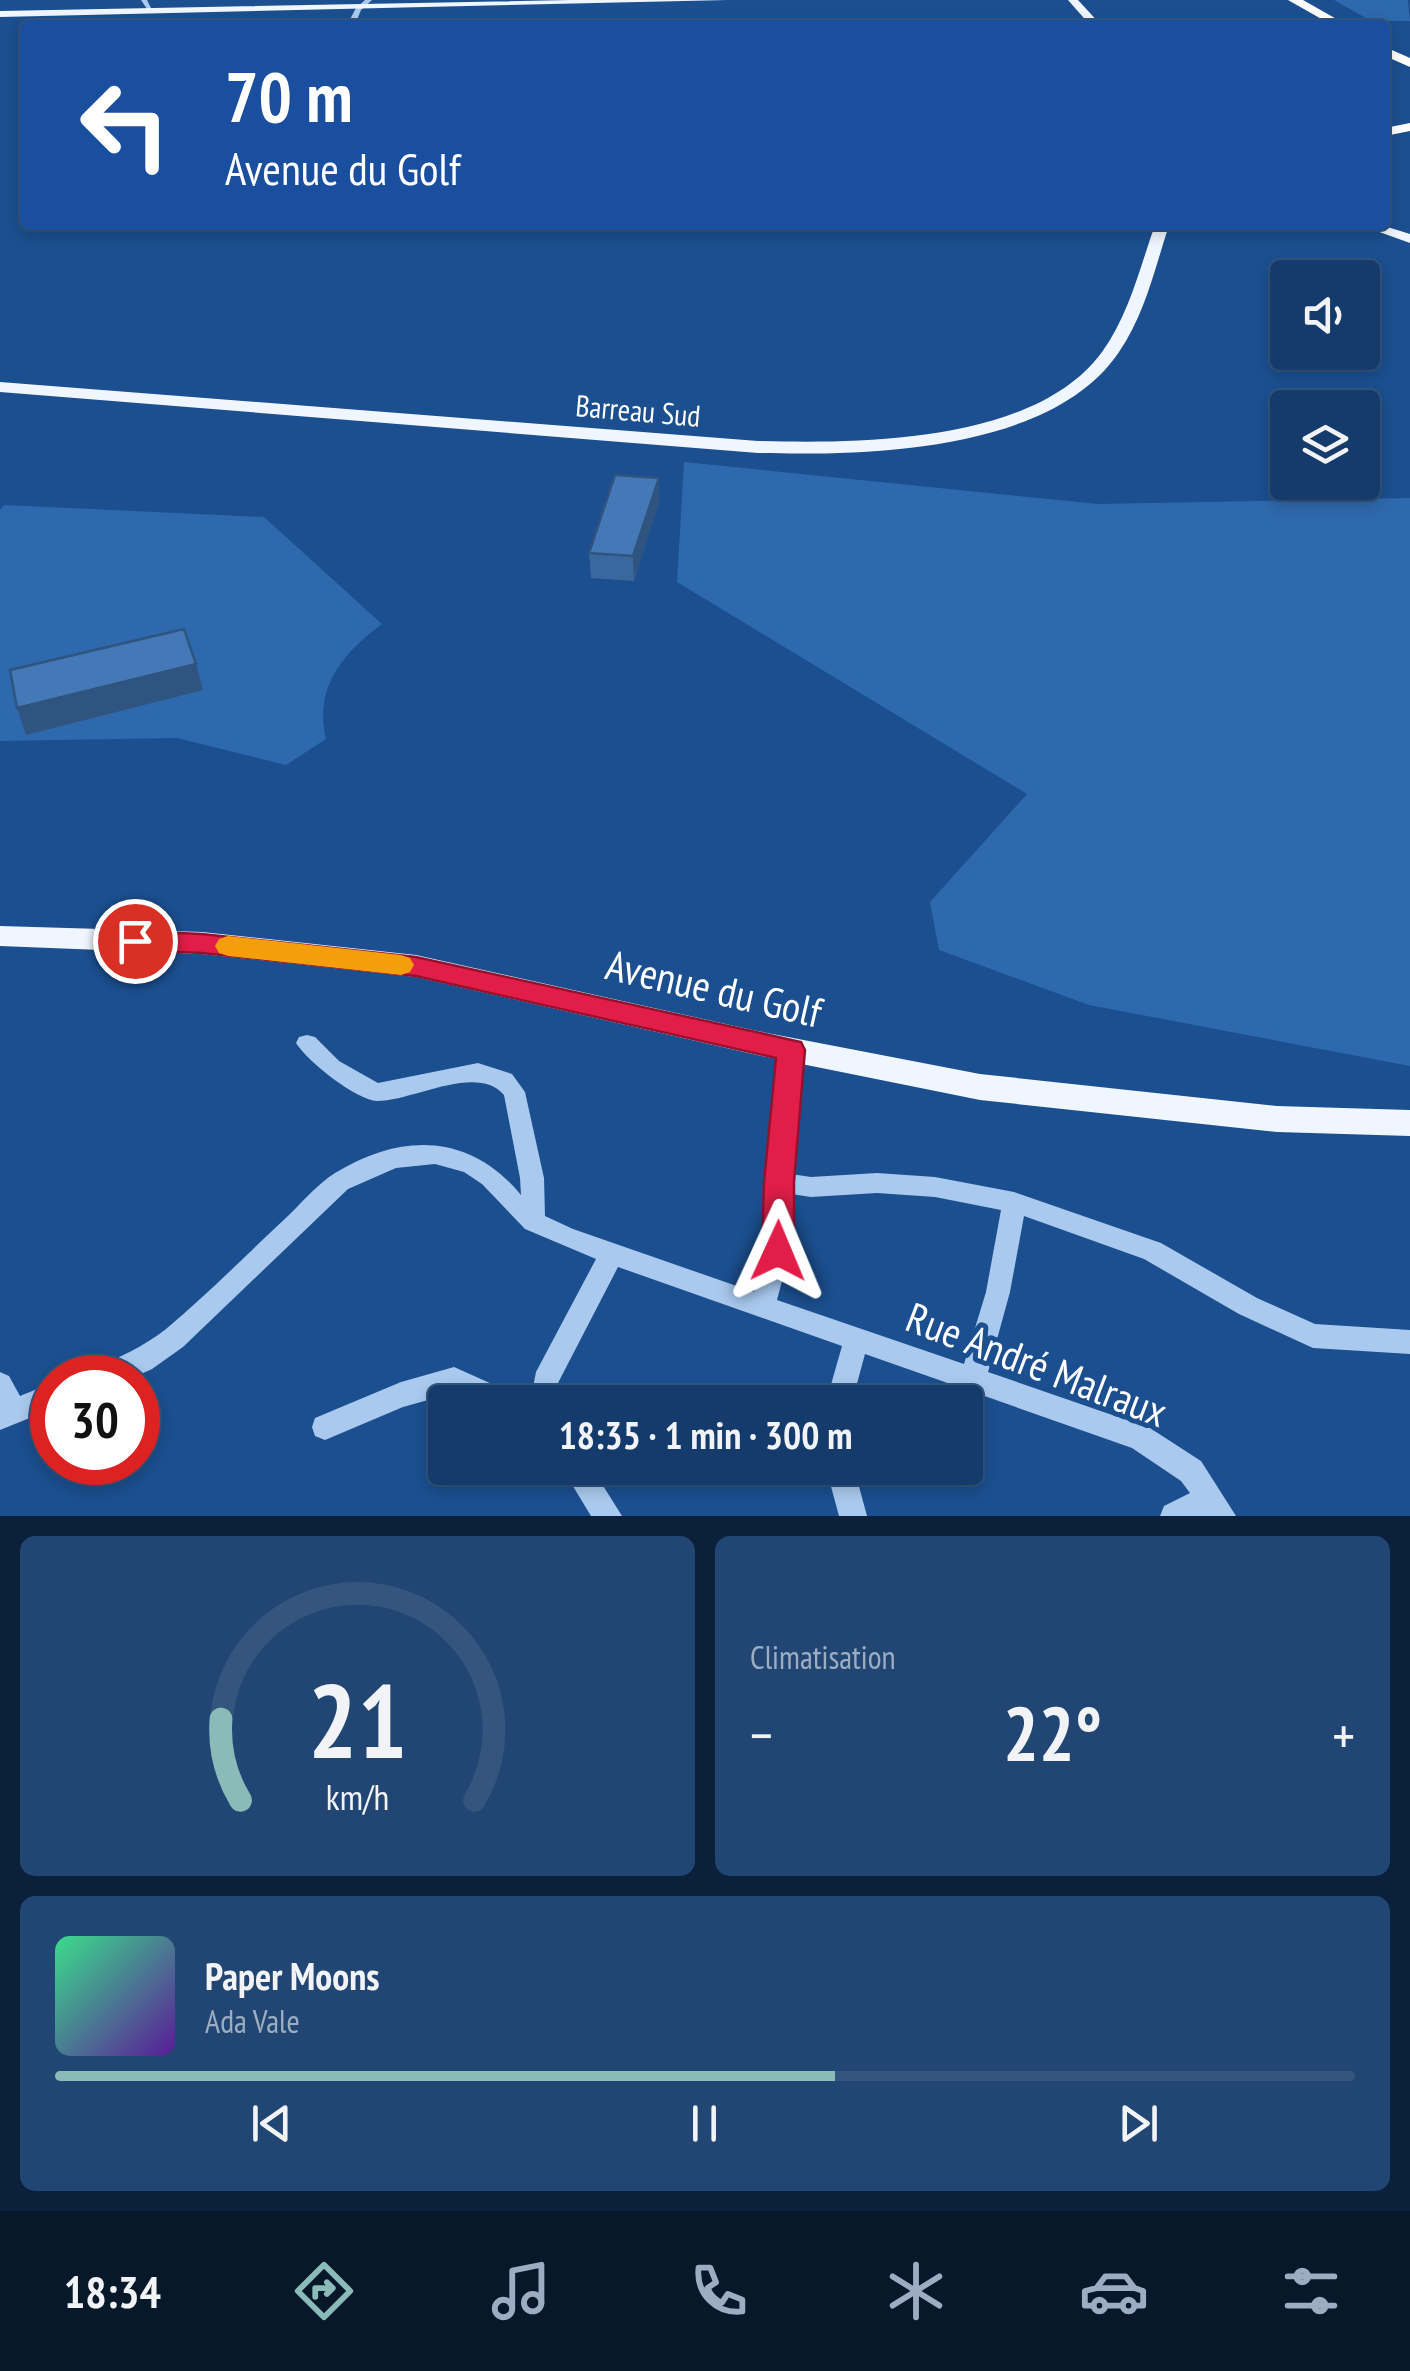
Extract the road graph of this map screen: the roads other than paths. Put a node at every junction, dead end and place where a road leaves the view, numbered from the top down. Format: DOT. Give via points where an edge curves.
graph roads {
  1 [pos="612,0"];
  2 [pos="722,0"];
  3 [pos="1073,0"];
  4 [pos="1092,0"];
  5 [pos="1294,0"];
  6 [pos="1304,0"];
  7 [pos="365,4"];
  8 [pos="149,7"];
  9 [pos="0,13"];
  10 [pos="1089,13"];
  11 [pos="1093,20"];
  12 [pos="1332,20"];
  13 [pos="1334,20"];
  14 [pos="1151,230"];
  15 [pos="1160,230"];
  16 [pos="1382,230"];
  17 [pos="1410,239"];
  18 [pos="0,376"];
  19 [pos="0,387"];
  20 [pos="0,936"];
  21 [pos="308,1043"];
  22 [pos="791,1050"];
  23 [pos="1410,1123"];
  24 [pos="779,1182"];
  25 [pos="1014,1202"];
  26 [pos="533,1222"];
  27 [pos="612,1254"];
  28 [pos="763,1306"];
  29 [pos="857,1338"];
  30 [pos="1410,1342"];
  31 [pos="150,1355"];
  32 [pos="973,1379"];
  33 [pos="0,1385"];
  34 [pos="436,1385"];
  35 [pos="465,1385"];
  36 [pos="544,1385"];
  37 [pos="843,1385"];
  38 [pos="428,1387"];
  39 [pos="7,1414"];
  40 [pos="325,1427"];
  41 [pos="587,1485"];
  42 [pos="845,1485"];
  43 [pos="1216,1507"];
  44 [pos="608,1516"];
  45 [pos="853,1516"];
  46 [pos="1174,1516"];
  1 -- 7 [label="main road"];
  2 -- 7 [label="main road"];
  3 -- 10 [label="main road"];
  4 -- 10 [label="main road"];
  5 -- 12 [label="highway"];
  6 -- 13 [label="highway"];
  7 -- 8 [label="main road"];
  8 -- 9 [label="main road"];
  10 -- 11 [label="main road"];
  14 -- 18 [label="main road, Barreau Sud" via="1107,344 1089,368 1015,412 890,440 752,443"];
  15 -- 19 [label="main road, Barreau Sud" via="1115,346 1094,373 1043,405 940,437 772,448"];
  16 -- 17 [label="main road"];
  20 -- 22 [label="main road, Avenue du Golf" via="202,943 416,966"];
  21 -- 26 [label="street" via="331,1066 376,1092 478,1072 504,1080 514,1092 532,1178"];
  22 -- 23 [label="main road, Avenue du Golf" via="980,1087 1277,1119"];
  22 -- 24 [label="street"];
  24 -- 25 [label="street" via="934,1186"];
  24 -- 28 [label="street" via="778,1251"];
  25 -- 30 [label="street" via="1152,1252 1313,1336"];
  25 -- 32 [label="street"];
  26 -- 27 [label="street, Rue André Malraux"];
  26 -- 31 [label="street" via="492,1178 464,1160 428,1153 366,1166 312,1204"];
  27 -- 28 [label="street, Rue André Malraux"];
  27 -- 36 [label="street"];
  28 -- 29 [label="street, Rue André Malraux"];
  29 -- 32 [label="street, Rue André Malraux"];
  29 -- 37 [label="street, Rue André Malraux"];
  32 -- 43 [label="street, Rue André Malraux" via="1140,1437 1190,1471"];
  33 -- 39 [label="street"];
  34 -- 35 [label="street"];
  38 -- 40 [label="street"];
  41 -- 44 [label="street"];
  42 -- 45 [label="street"];
  43 -- 46 [label="street"];
}
